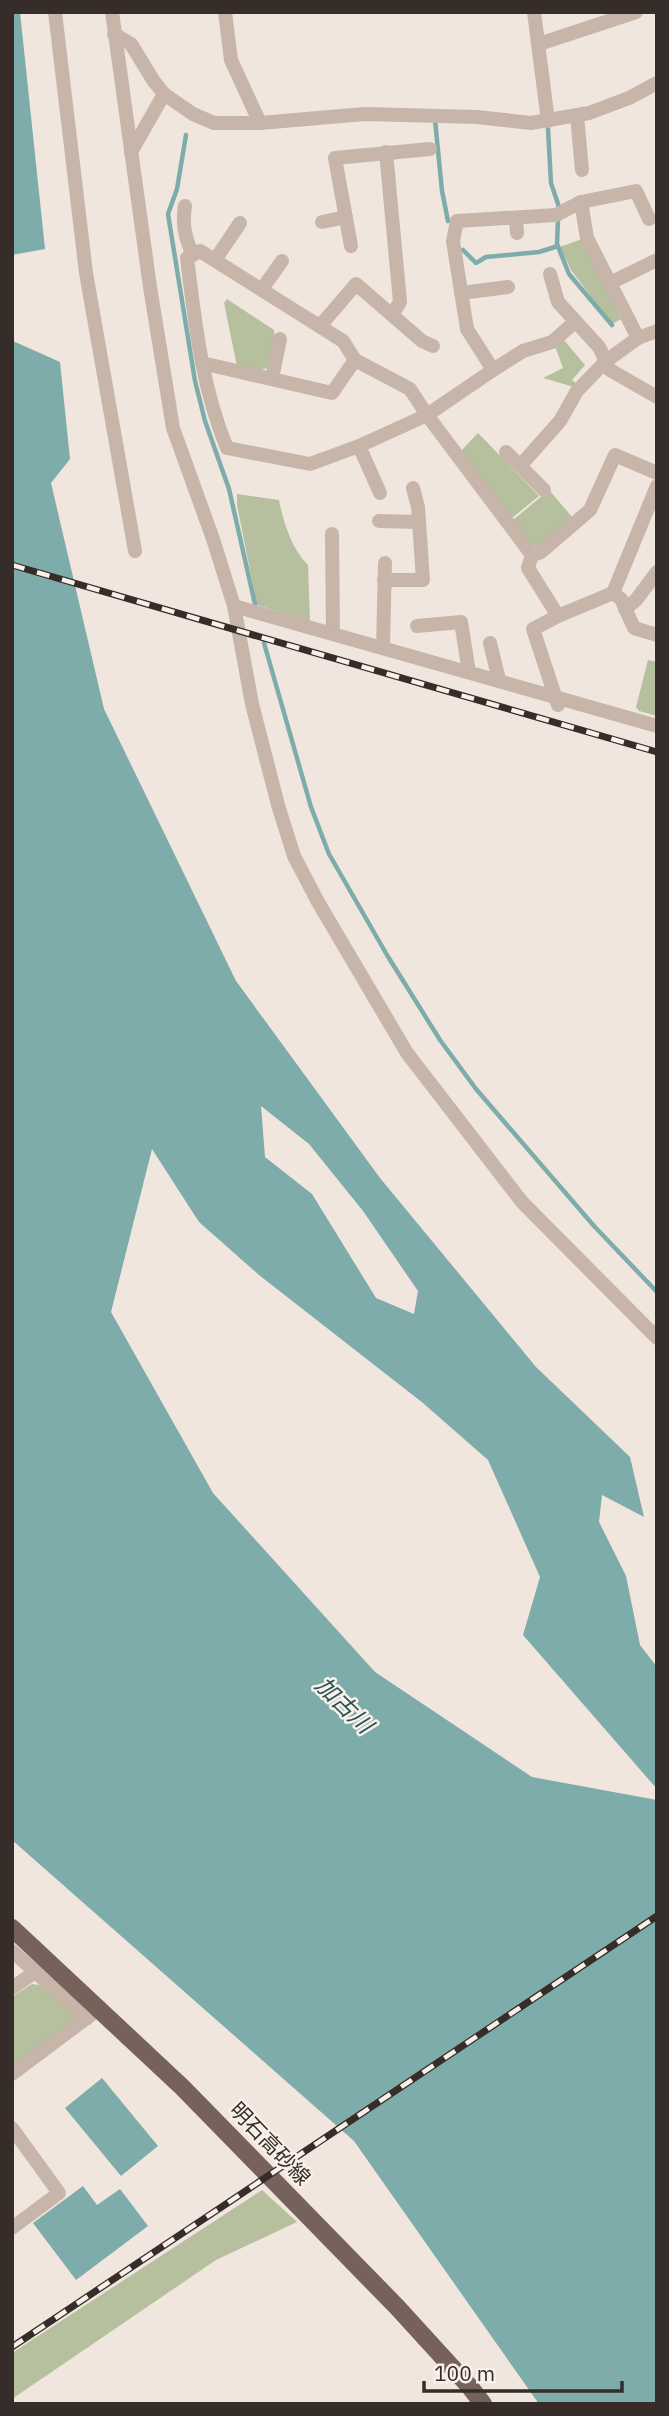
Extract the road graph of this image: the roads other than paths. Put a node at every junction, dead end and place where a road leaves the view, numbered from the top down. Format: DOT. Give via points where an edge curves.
graph roads {
  1 [pos="55,12"];
  2 [pos="112,12"];
  3 [pos="225,12"];
  4 [pos="534,12"];
  5 [pos="636,12"];
  6 [pos="114,34"];
  7 [pos="539,44"];
  8 [pos="657,83"];
  9 [pos="164,94"];
  10 [pos="577,116"];
  11 [pos="548,121"];
  12 [pos="260,122"];
  13 [pos="430,149"];
  14 [pos="131,152"];
  15 [pos="386,152"];
  16 [pos="582,170"];
  17 [pos="581,202"];
  18 [pos="185,205"];
  19 [pos="346,217"];
  20 [pos="516,218"];
  21 [pos="649,219"];
  22 [pos="322,222"];
  23 [pos="240,223"];
  24 [pos="517,233"];
  25 [pos="351,246"];
  26 [pos="193,254"];
  27 [pos="215,260"];
  28 [pos="657,260"];
  29 [pos="282,261"];
  30 [pos="550,274"];
  31 [pos="610,283"];
  32 [pos="508,287"];
  33 [pos="262,289"];
  34 [pos="461,293"];
  35 [pos="392,316"];
  36 [pos="575,322"];
  37 [pos="320,326"];
  38 [pos="657,331"];
  39 [pos="638,338"];
  40 [pos="280,339"];
  41 [pos="424,346"];
  42 [pos="355,360"];
  43 [pos="606,361"];
  44 [pos="202,363"];
  45 [pos="494,370"];
  46 [pos="272,378"];
  47 [pos="657,397"];
  48 [pos="427,415"];
  49 [pos="359,446"];
  50 [pos="506,452"];
  51 [pos="520,466"];
  52 [pos="657,473"];
  53 [pos="657,486"];
  54 [pos="413,488"];
  55 [pos="544,490"];
  56 [pos="380,493"];
  57 [pos="379,521"];
  58 [pos="419,522"];
  59 [pos="332,534"];
  60 [pos="135,551"];
  61 [pos="532,555"];
  62 [pos="385,563"];
  63 [pos="657,572"];
  64 [pos="384,580"];
  65 [pos="613,593"];
  66 [pos="234,606"];
  67 [pos="625,609"];
  68 [pos="558,616"];
  69 [pos="417,626"];
  70 [pos="333,633"];
  71 [pos="655,639"];
  72 [pos="489,643"];
  73 [pos="383,648"];
  74 [pos="470,672"];
  75 [pos="499,680"];
  76 [pos="557,701"];
  77 [pos="657,726"];
  78 [pos="657,1338"];
  79 [pos="12,1928"];
  80 [pos="12,1951"];
  81 [pos="35,1972"];
  82 [pos="12,1988"];
  83 [pos="93,2013"];
  84 [pos="12,2074"];
  85 [pos="12,2128"];
  86 [pos="12,2228"];
  87 [pos="483,2404"];
  1 -- 60 [label="street" via="86,273"];
  2 -- 6 [label="street"];
  3 -- 12 [label="street" via="231,60"];
  4 -- 7 [label="street"];
  5 -- 7 [label="street"];
  6 -- 9 [label="street" via="131,44"];
  6 -- 14 [label="street"];
  7 -- 11 [label="street"];
  8 -- 10 [label="street"];
  9 -- 12 [label="street" via="214,123"];
  9 -- 14 [label="street"];
  10 -- 11 [label="street"];
  10 -- 16 [label="street"];
  11 -- 12 [label="street" via="365,114"];
  13 -- 15 [label="street"];
  14 -- 66 [label="street" via="173,428"];
  15 -- 19 [label="street" via="335,158"];
  15 -- 35 [label="street" via="400,302"];
  17 -- 20 [label="street" via="556,215"];
  17 -- 21 [label="street" via="634,185"];
  17 -- 31 [label="street" via="587,238"];
  18 -- 26 [label="street" via="186,239"];
  19 -- 22 [label="street"];
  19 -- 25 [label="street"];
  20 -- 24 [label="street"];
  20 -- 34 [label="street" via="457,221 453,241"];
  23 -- 27 [label="street"];
  26 -- 27 [label="street" via="200,251"];
  26 -- 44 [label="street" via="187,258"];
  27 -- 33 [label="street"];
  28 -- 31 [label="street"];
  29 -- 33 [label="street"];
  30 -- 36 [label="street" via="558,302"];
  31 -- 39 [label="street"];
  32 -- 34 [label="street"];
  33 -- 37 [label="street"];
  34 -- 45 [label="street" via="467,329"];
  35 -- 37 [label="street" via="356,284"];
  35 -- 41 [label="street"];
  36 -- 43 [label="street"];
  36 -- 45 [label="street" via="552,342 523,351"];
  37 -- 42 [label="street" via="343,341"];
  38 -- 39 [label="street"];
  39 -- 43 [label="street"];
  40 -- 46 [label="street"];
  42 -- 46 [label="street" via="332,393"];
  42 -- 48 [label="street" via="410,389"];
  43 -- 47 [label="street" via="610,370"];
  43 -- 51 [label="street"];
  44 -- 46 [label="street"];
  44 -- 49 [label="street" via="227,449 310,464"];
  45 -- 48 [label="street"];
  48 -- 49 [label="street"];
  48 -- 61 [label="street"];
  49 -- 56 [label="street"];
  50 -- 51 [label="street"];
  51 -- 55 [label="street"];
  52 -- 61 [label="street" via="615,455 590,510"];
  53 -- 65 [label="street"];
  54 -- 58 [label="street"];
  57 -- 58 [label="street"];
  58 -- 64 [label="street" via="423,580"];
  59 -- 70 [label="street"];
  61 -- 68 [label="street" via="528,568"];
  62 -- 64 [label="street"];
  63 -- 67 [label="street"];
  64 -- 73 [label="street"];
  65 -- 67 [label="street"];
  65 -- 68 [label="street"];
  66 -- 70 [label="street"];
  66 -- 78 [label="street" via="252,704 278,805 295,856 318,902 407,1053 522,1202"];
  67 -- 71 [label="street" via="634,628"];
  68 -- 76 [label="street" via="533,629"];
  69 -- 74 [label="street" via="461,622"];
  70 -- 73 [label="street"];
  72 -- 75 [label="street"];
  73 -- 74 [label="street"];
  74 -- 75 [label="street"];
  75 -- 76 [label="street"];
  76 -- 77 [label="street"];
  79 -- 83 [label="main road, 明石高砂線"];
  80 -- 81 [label="street"];
  81 -- 82 [label="street"];
  81 -- 83 [label="street"];
  83 -- 84 [label="street"];
  83 -- 87 [label="main road, 明石高砂線" via="182,2087 397,2308"];
  85 -- 86 [label="street" via="59,2193"];
}
